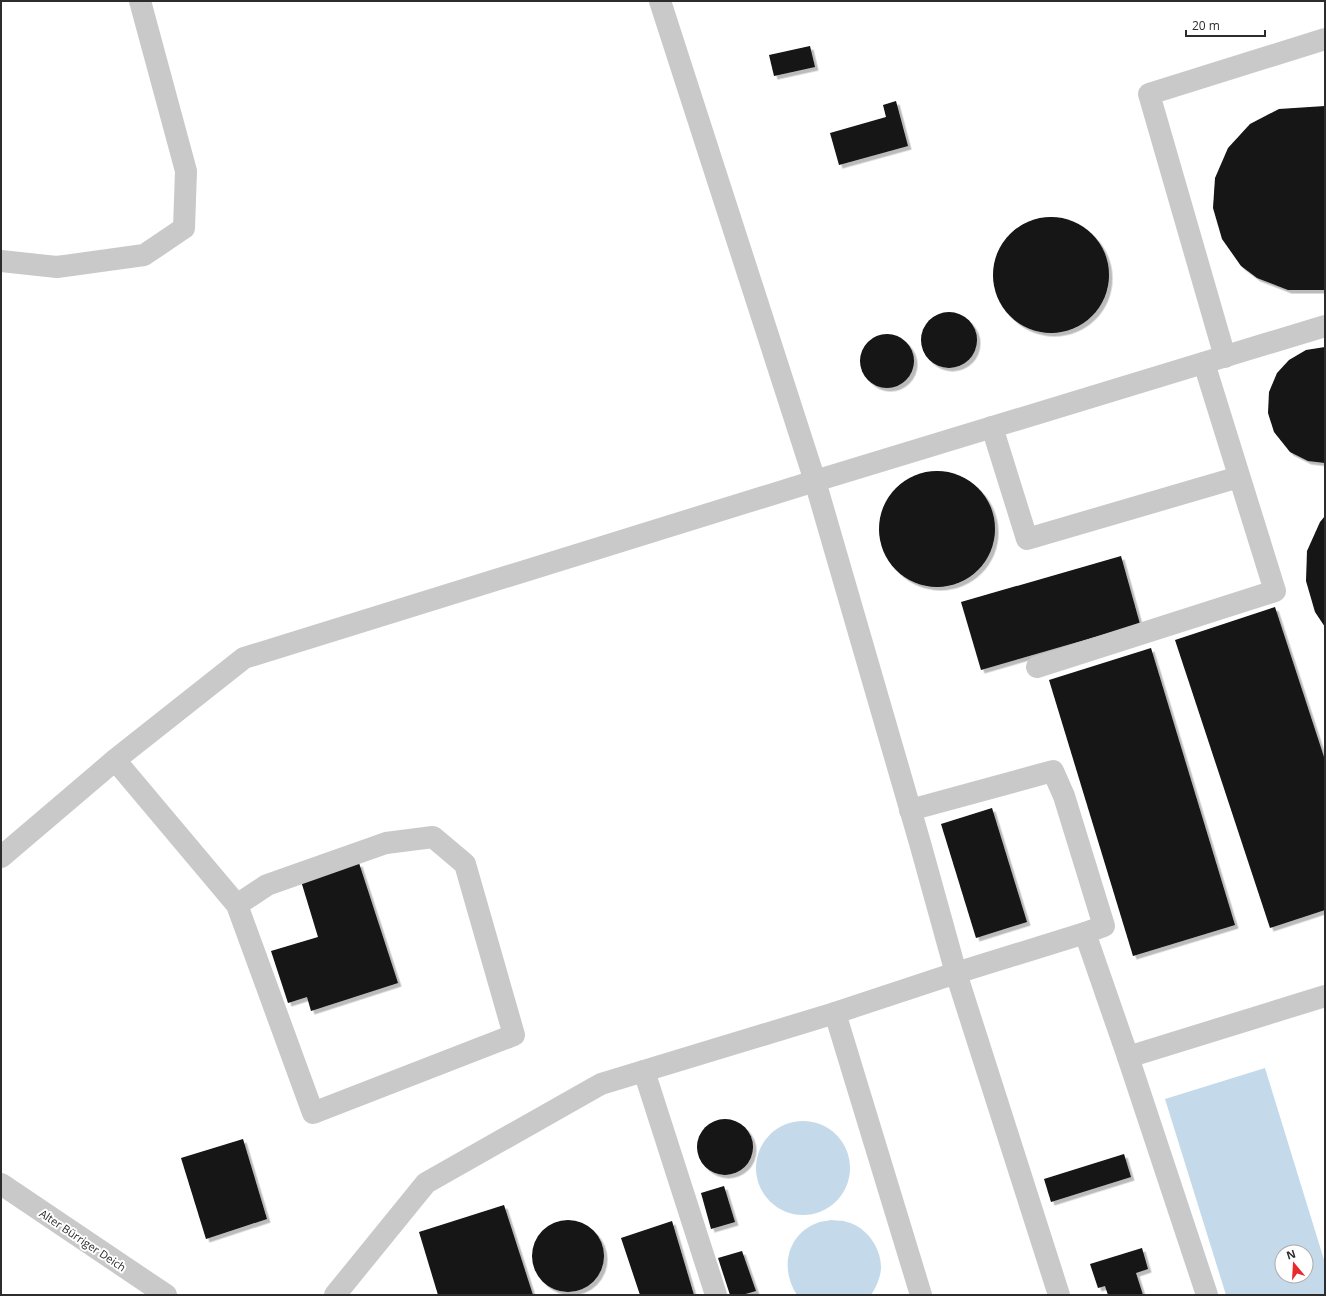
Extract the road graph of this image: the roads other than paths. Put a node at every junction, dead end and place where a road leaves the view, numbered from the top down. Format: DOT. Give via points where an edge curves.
graph roads {
  1 [pos="140,1"];
  2 [pos="660,1"];
  3 [pos="1325,39"];
  4 [pos="1,261"];
  5 [pos="1325,326"];
  6 [pos="1225,357"];
  7 [pos="1204,363"];
  8 [pos="992,427"];
  9 [pos="1239,477"];
  10 [pos="815,481"];
  11 [pos="1037,667"];
  12 [pos="115,760"];
  13 [pos="910,810"];
  14 [pos="1,857"];
  15 [pos="237,905"];
  16 [pos="1085,933"];
  17 [pos="956,973"];
  18 [pos="1325,996"];
  19 [pos="836,1013"];
  20 [pos="1128,1057"];
  21 [pos="644,1071"];
  22 [pos="1,1184"];
  23 [pos="166,1295"];
  24 [pos="335,1295"];
  25 [pos="716,1295"];
  26 [pos="922,1295"];
  27 [pos="1059,1295"];
  28 [pos="1207,1295"];
  1 -- 4 [label="lane" via="186,171 184,228 144,255 57,267"];
  2 -- 10 [label="lane"];
  3 -- 6 [label="lane" via="1149,94"];
  5 -- 6 [label="lane"];
  6 -- 7 [label="lane"];
  7 -- 8 [label="lane"];
  7 -- 9 [label="lane"];
  8 -- 9 [label="lane" via="1027,539"];
  8 -- 10 [label="lane"];
  9 -- 11 [label="lane" via="1275,591"];
  10 -- 12 [label="lane" via="244,658"];
  10 -- 13 [label="lane"];
  12 -- 14 [label="lane"];
  12 -- 15 [label="lane"];
  13 -- 16 [label="lane" via="1053,771 1064,796 1104,926"];
  13 -- 17 [label="lane"];
  15 -- 15 [label="lane" via="313,1113 514,1035 465,864 432,837 386,843 267,885"];
  16 -- 17 [label="lane"];
  16 -- 20 [label="lane"];
  17 -- 19 [label="lane"];
  17 -- 27 [label="lane"];
  18 -- 20 [label="lane"];
  19 -- 21 [label="lane"];
  19 -- 26 [label="lane"];
  20 -- 28 [label="lane"];
  21 -- 24 [label="lane" via="602,1084 426,1183"];
  21 -- 25 [label="lane"];
  22 -- 23 [label="lane, Alter Bürriger Deich"];
}
